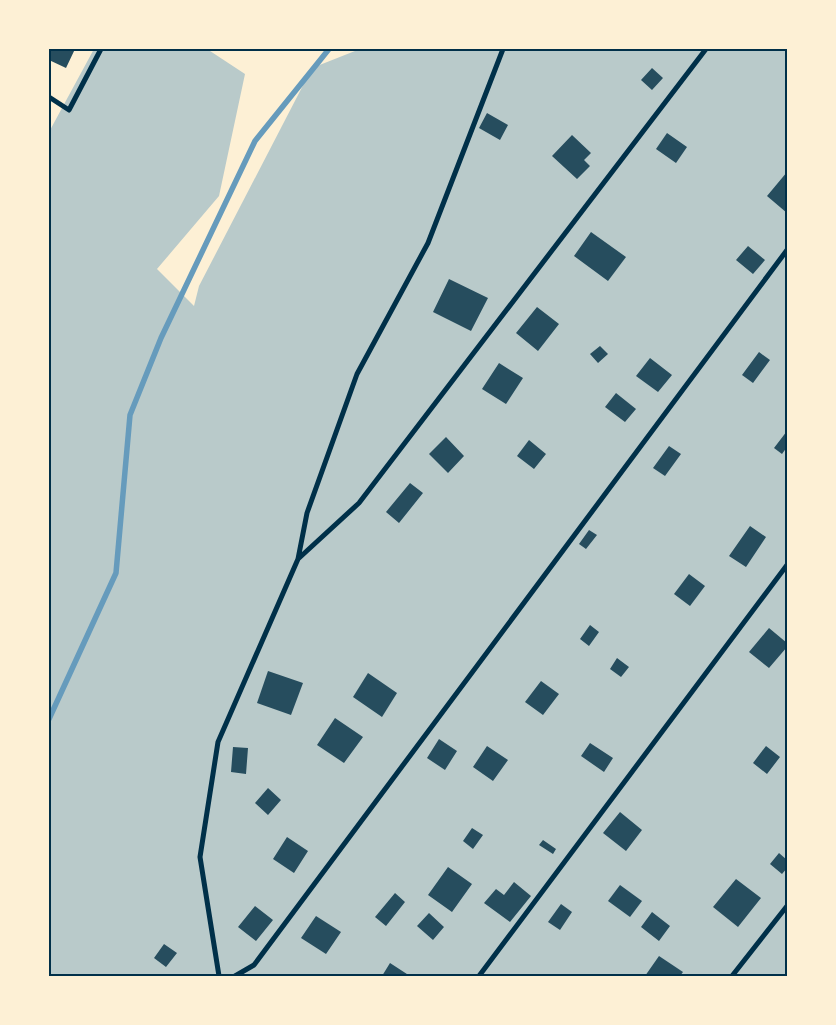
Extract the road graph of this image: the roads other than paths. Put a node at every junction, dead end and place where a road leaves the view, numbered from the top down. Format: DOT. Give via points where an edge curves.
graph roads {
  1 [pos="101,49"];
  2 [pos="502,49"];
  3 [pos="706,49"];
  4 [pos="49,97"];
  5 [pos="787,250"];
  6 [pos="298,559"];
  7 [pos="787,565"];
  8 [pos="787,906"];
  9 [pos="219,976"];
  10 [pos="235,976"];
  11 [pos="479,976"];
  12 [pos="732,976"];
  1 -- 4 [label="street" via="69,110"];
  2 -- 6 [label="street" via="428,243 357,374 307,513"];
  3 -- 6 [label="street" via="359,503"];
  5 -- 10 [label="street" via="254,965"];
  6 -- 9 [label="street" via="218,742 200,857"];
  7 -- 11 [label="street"];
  8 -- 12 [label="street"];
}
